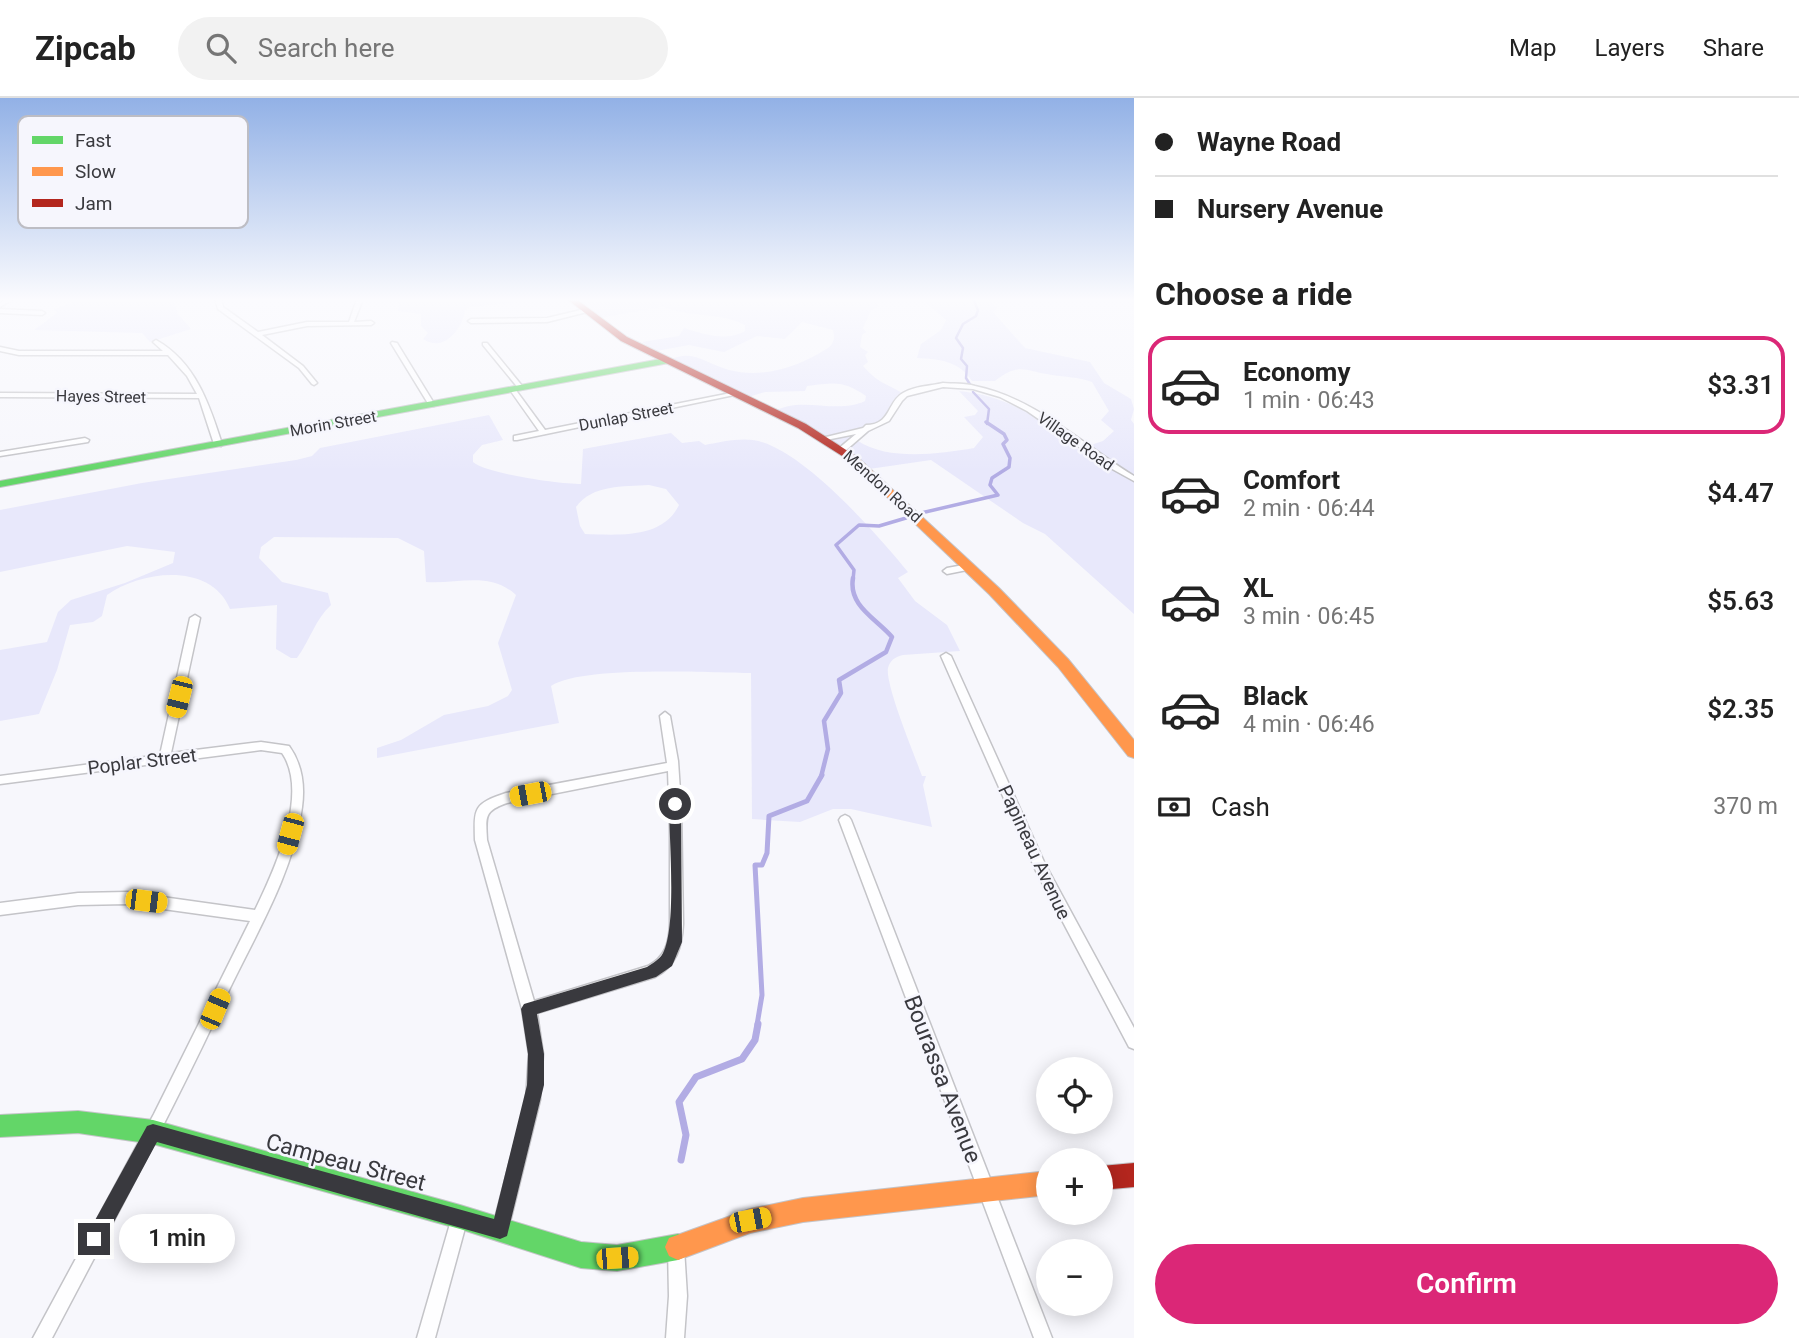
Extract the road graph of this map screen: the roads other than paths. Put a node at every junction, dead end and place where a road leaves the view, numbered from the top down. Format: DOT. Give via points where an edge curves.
graph roads {
  1 [pos="174,357"];
  2 [pos="287,357"];
  3 [pos="402,357"];
  4 [pos="494,357"];
  5 [pos="658,357"];
  6 [pos="666,361"];
  7 [pos="314,383"];
  8 [pos="517,389"];
  9 [pos="736,394"];
  10 [pos="0,395"];
  11 [pos="203,396"];
  12 [pos="432,405"];
  13 [pos="869,427"];
  14 [pos="543,432"];
  15 [pos="517,438"];
  16 [pos="826,438"];
  17 [pos="85,440"];
  18 [pos="218,444"];
  19 [pos="842,449"];
  20 [pos="0,454"];
  21 [pos="1134,479"];
  22 [pos="0,484"];
  23 [pos="969,567"];
  24 [pos="947,570"];
  25 [pos="195,618"];
  26 [pos="946,656"];
  27 [pos="665,716"];
  28 [pos="1134,752"];
  29 [pos="165,758"];
  30 [pos="672,766"];
  31 [pos="0,780"];
  32 [pos="845,820"];
  33 [pos="0,909"];
  34 [pos="258,916"];
  35 [pos="529,1009"];
  36 [pos="1134,1042"];
  37 [pos="0,1126"];
  38 [pos="153,1132"];
  39 [pos="1134,1175"];
  40 [pos="1113,1177"];
  41 [pos="1036,1184"];
  42 [pos="986,1189"];
  43 [pos="460,1217"];
  44 [pos="500,1230"];
  45 [pos="676,1248"];
  46 [pos="42,1338"];
  47 [pos="426,1338"];
  48 [pos="674,1338"];
  49 [pos="1043,1338"];
  1 -- 11 [label="street"];
  2 -- 7 [label="street"];
  3 -- 12 [label="street"];
  4 -- 8 [label="street"];
  5 -- 6 [label="street, Mendon Road"];
  6 -- 8 [label="street, Morin Street"];
  6 -- 9 [label="street, Mendon Road"];
  8 -- 12 [label="street, Morin Street"];
  8 -- 14 [label="street"];
  9 -- 14 [label="street, Dunlap Street"];
  9 -- 16 [label="street, Mendon Road"];
  10 -- 11 [label="street, Hayes Street"];
  11 -- 18 [label="street"];
  12 -- 18 [label="street, Morin Street"];
  13 -- 16 [label="street, Village Road"];
  13 -- 19 [label="street, Village Road"];
  13 -- 21 [label="street, Village Road" via="887,419 907,393 944,387 981,391 1039,414"];
  14 -- 15 [label="street, Dunlap Street"];
  16 -- 19 [label="street, Mendon Road"];
  17 -- 20 [label="street"];
  18 -- 22 [label="street, Morin Street"];
  19 -- 23 [label="street, Mendon Road"];
  23 -- 24 [label="street"];
  23 -- 28 [label="street, Mendon Road" via="1063,663"];
  25 -- 29 [label="street"];
  26 -- 36 [label="street, Papineau Avenue" via="1062,914"];
  27 -- 30 [label="street"];
  29 -- 31 [label="street, Poplar Street"];
  29 -- 34 [label="street, Poplar Street" via="261,746 285,749 292,756 296,813"];
  30 -- 35 [label="street" via="676,922 675,942 667,961 650,972"];
  30 -- 35 [label="street" via="506,798 489,804 480,816 481,840"];
  32 -- 42 [label="street, Bourassa Avenue"];
  33 -- 34 [label="street" via="127,898"];
  34 -- 38 [label="street"];
  35 -- 44 [label="street" via="536,1085"];
  37 -- 38 [label="street, Campeau Street" via="78,1122"];
  38 -- 43 [label="street, Campeau Street"];
  38 -- 46 [label="street"];
  39 -- 40 [label="street"];
  41 -- 42 [label="street, Campeau Street"];
  42 -- 45 [label="street, Campeau Street" via="750,1220"];
  42 -- 49 [label="street, Bourassa Avenue"];
  43 -- 44 [label="street, Campeau Street"];
  43 -- 47 [label="street"];
  44 -- 45 [label="street, Campeau Street" via="581,1255 617,1258"];
  45 -- 48 [label="street"];
}
